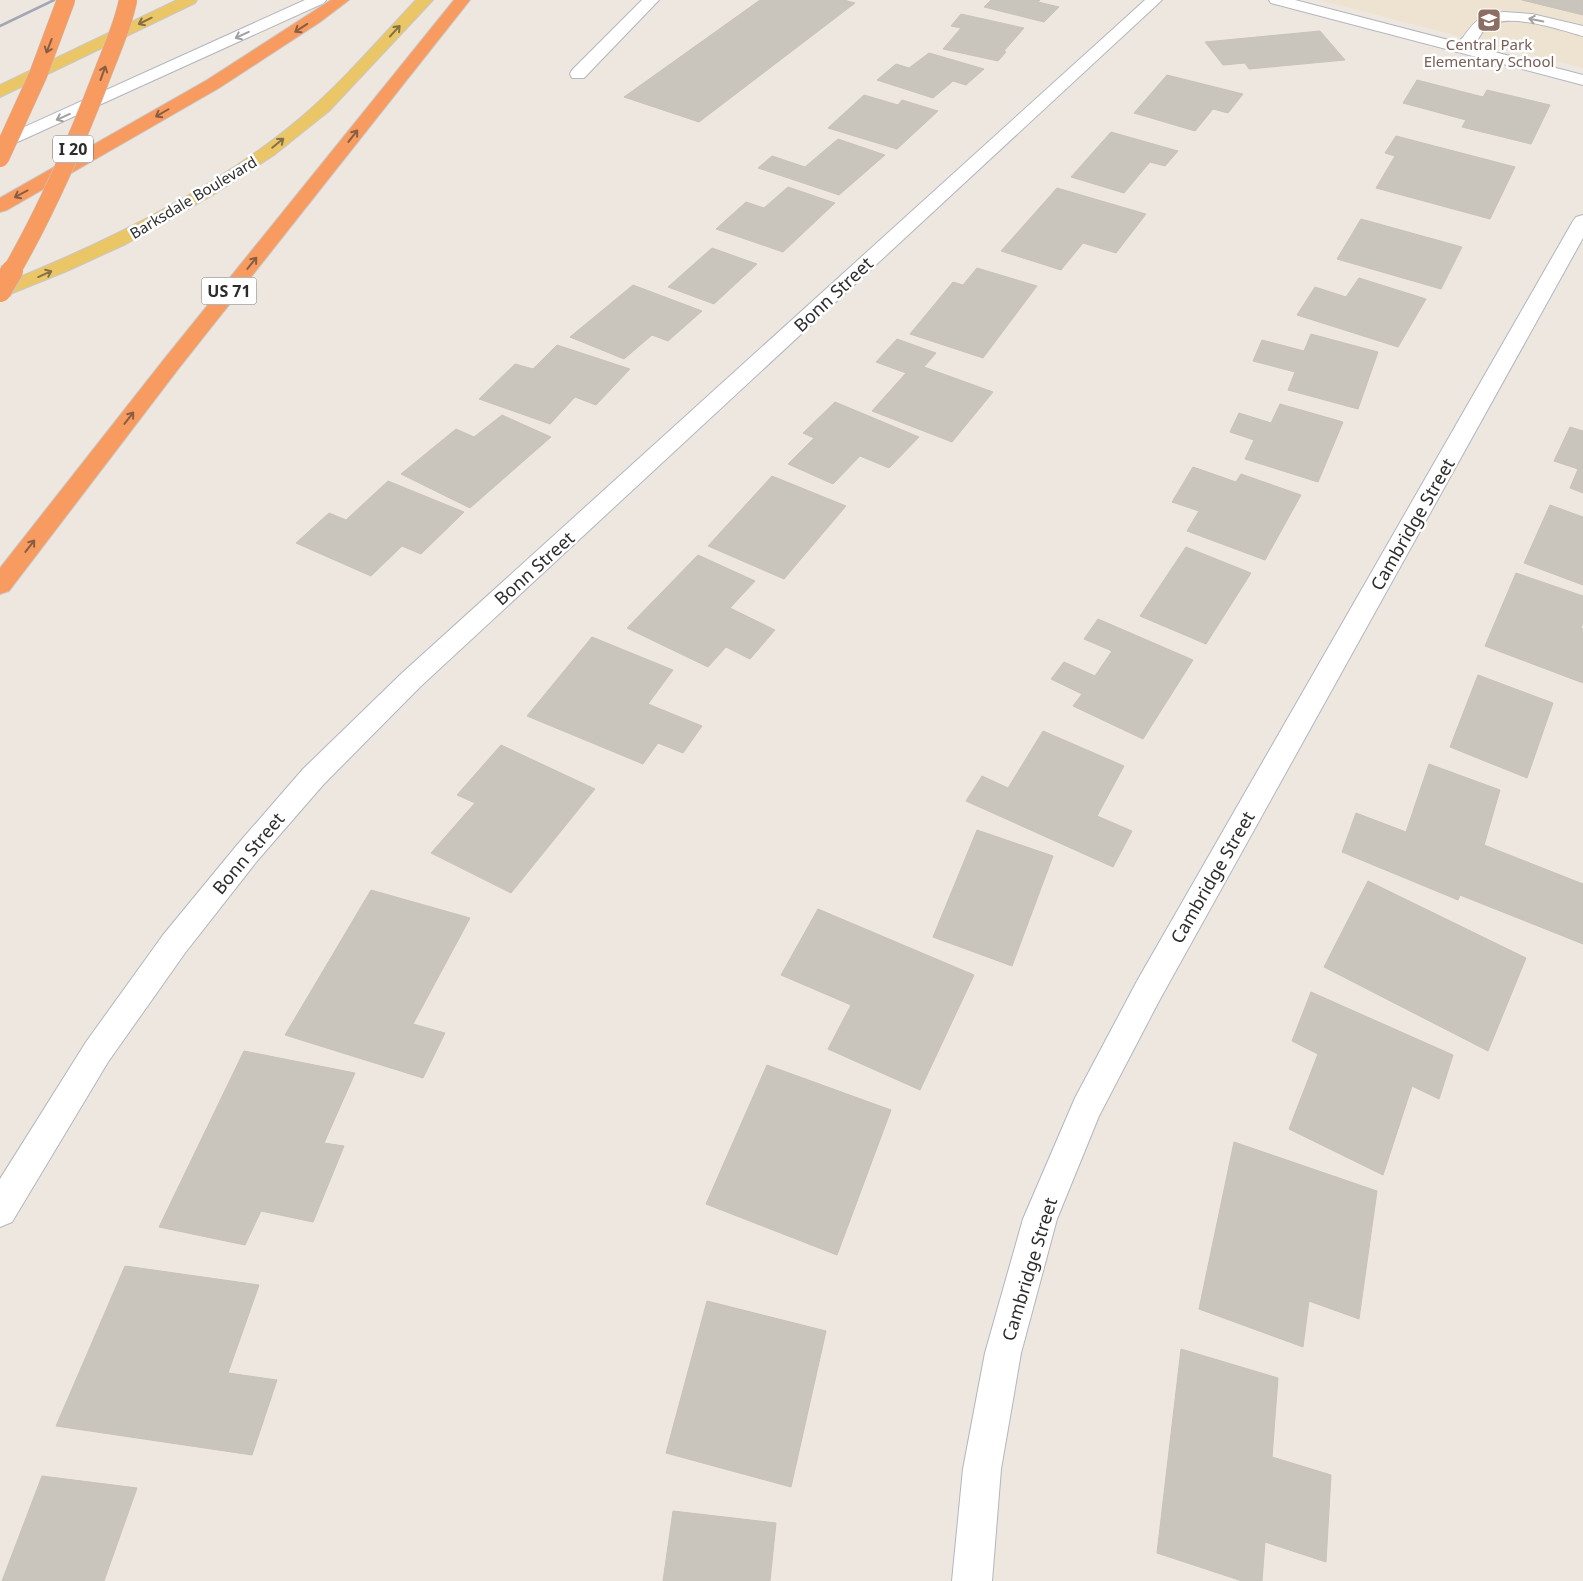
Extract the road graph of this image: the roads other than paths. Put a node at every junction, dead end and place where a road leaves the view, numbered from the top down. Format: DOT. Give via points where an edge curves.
graph roads {
  1 [pos="66,0"];
  2 [pos="128,0"];
  3 [pos="189,0"];
  4 [pos="318,0"];
  5 [pos="340,0"];
  6 [pos="425,0"];
  7 [pos="462,0"];
  8 [pos="650,0"];
  9 [pos="1154,0"];
  10 [pos="1277,0"];
  11 [pos="1583,31"];
  12 [pos="1466,44"];
  13 [pos="578,74"];
  14 [pos="1583,80"];
  15 [pos="0,92"];
  16 [pos="0,145"];
  17 [pos="0,158"];
  18 [pos="0,206"];
  19 [pos="1583,221"];
  20 [pos="0,291"];
  21 [pos="0,585"];
  22 [pos="0,1210"];
  23 [pos="972,1581"];
  1 -- 17 [label="highway, one-way, bridge" via="38,75"];
  20 -- 2 [label="highway, I 20, one-way, bridge" via="56,186 87,116"];
  3 -- 15 [label="main road, one-way"];
  4 -- 16 [label="street, one-way"];
  5 -- 18 [label="highway, one-way" via="213,84"];
  20 -- 6 [label="main road, Barksdale Boulevard, one-way" via="40,277 120,240 192,201 264,154 322,108"];
  21 -- 7 [label="highway, US 71, one-way" via="178,355"];
  8 -- 13 [label="street"];
  9 -- 22 [label="street, Bonn Street" via="418,674 313,777 247,852 174,944 98,1052"];
  10 -- 12 [label="street"];
  11 -- 12 [label="street, one-way" via="1532,18 1498,17 1482,23"];
  12 -- 14 [label="street"];
  19 -- 23 [label="street, Cambridge Street" via="1148,991 1086,1109 1040,1219 1003,1353 982,1469"];
}
